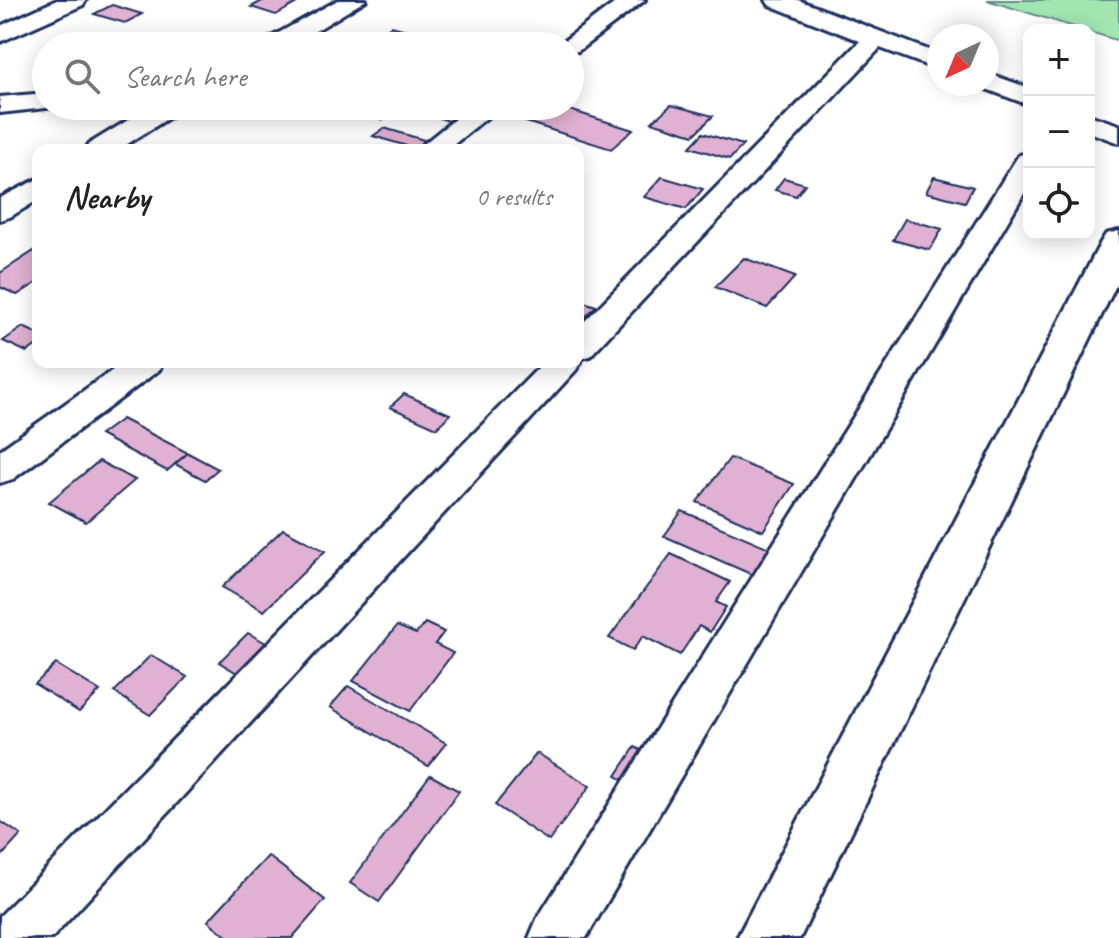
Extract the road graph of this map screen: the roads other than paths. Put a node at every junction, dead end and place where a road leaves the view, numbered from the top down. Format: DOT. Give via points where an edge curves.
graph roads {
  1 [pos="75,0"];
  2 [pos="355,0"];
  3 [pos="634,0"];
  4 [pos="777,0"];
  5 [pos="298,32"];
  6 [pos="0,35"];
  7 [pos="584,35"];
  8 [pos="875,39"];
  9 [pos="927,58"];
  10 [pos="999,86"];
  11 [pos="1026,96"];
  12 [pos="32,102"];
  13 [pos="0,105"];
  14 [pos="147,120"];
  15 [pos="470,120"];
  16 [pos="1095,125"];
  17 [pos="1119,135"];
  18 [pos="109,144"];
  19 [pos="438,144"];
  20 [pos="1025,168"];
  21 [pos="32,192"];
  22 [pos="0,211"];
  23 [pos="1119,242"];
  24 [pos="584,342"];
  25 [pos="139,368"];
  26 [pos="558,368"];
  27 [pos="0,469"];
  28 [pos="16,938"];
  29 [pos="556,938"];
  30 [pos="768,938"];
  1 -- 6 [label="street"];
  2 -- 5 [label="street"];
  3 -- 7 [label="street"];
  4 -- 8 [label="street"];
  8 -- 9 [label="street"];
  8 -- 24 [label="street"];
  10 -- 11 [label="street"];
  12 -- 13 [label="street"];
  14 -- 18 [label="street"];
  15 -- 19 [label="street"];
  16 -- 17 [label="street"];
  20 -- 29 [label="street"];
  21 -- 22 [label="street"];
  23 -- 30 [label="main road"];
  25 -- 27 [label="street"];
  26 -- 28 [label="street"];
}
